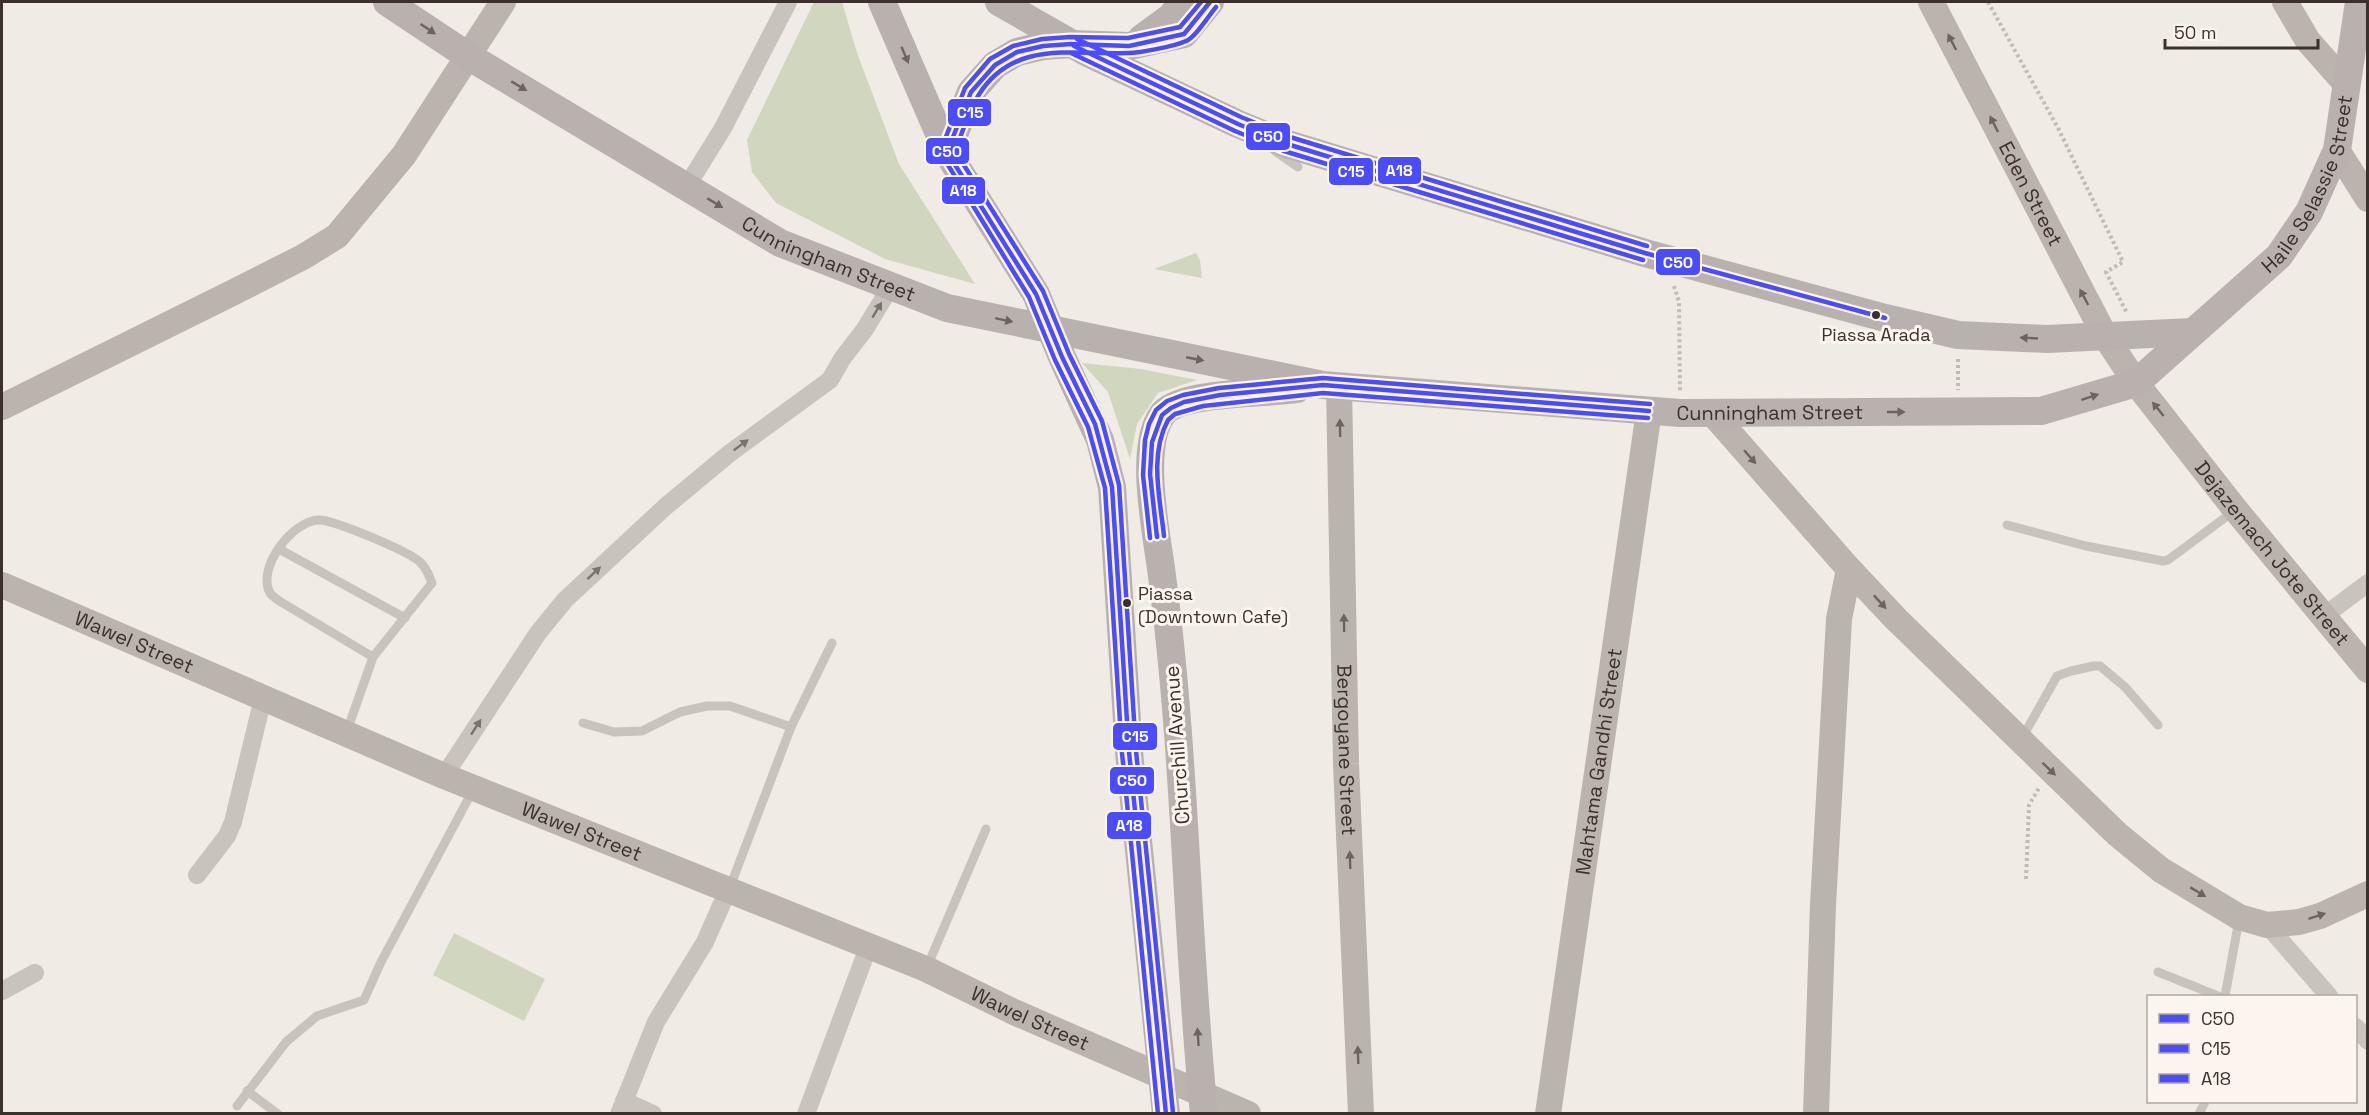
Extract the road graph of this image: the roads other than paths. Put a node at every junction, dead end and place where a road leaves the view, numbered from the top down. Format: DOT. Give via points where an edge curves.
graph roads {
  1 [pos="387,2"];
  2 [pos="503,2"];
  3 [pos="788,2"];
  4 [pos="882,2"];
  5 [pos="999,2"];
  6 [pos="1182,2"];
  7 [pos="1210,2"];
  8 [pos="1931,2"];
  9 [pos="2285,2"];
  10 [pos="2359,2"];
  11 [pos="1071,44"];
  12 [pos="1129,46"];
  13 [pos="468,56"];
  14 [pos="2346,84"];
  15 [pos="1238,124"];
  16 [pos="2337,150"];
  17 [pos="947,152"];
  18 [pos="1298,167"];
  19 [pos="687,186"];
  20 [pos="2367,199"];
  21 [pos="891,286"];
  22 [pos="1052,330"];
  23 [pos="2192,332"];
  24 [pos="2105,336"];
  25 [pos="2136,382"];
  26 [pos="1331,385"];
  27 [pos="1193,399"];
  28 [pos="2,407"];
  29 [pos="1649,411"];
  30 [pos="1712,413"];
  31 [pos="2235,509"];
  32 [pos="2007,525"];
  33 [pos="279,549"];
  34 [pos="1849,569"];
  35 [pos="2367,584"];
  36 [pos="2,585"];
  37 [pos="2324,616"];
  38 [pos="405,618"];
  39 [pos="832,643"];
  40 [pos="374,657"];
  41 [pos="2367,670"];
  42 [pos="263,698"];
  43 [pos="583,723"];
  44 [pos="2158,725"];
  45 [pos="791,727"];
  46 [pos="346,734"];
  47 [pos="2020,742"];
  48 [pos="444,776"];
  49 [pos="474,788"];
  50 [pos="986,829"];
  51 [pos="197,875"];
  52 [pos="728,890"];
  53 [pos="2367,894"];
  54 [pos="2240,917"];
  55 [pos="2267,926"];
  56 [pos="869,945"];
  57 [pos="926,969"];
  58 [pos="2158,972"];
  59 [pos="35,973"];
  60 [pos="2,991"];
  61 [pos="2216,995"];
  62 [pos="2225,995"];
  63 [pos="2328,995"];
  64 [pos="2357,1029"];
  65 [pos="2367,1041"];
  66 [pos="1162,1078"];
  67 [pos="248,1091"];
  68 [pos="1203,1104"];
  69 [pos="237,1106"];
  70 [pos="621,1107"];
  71 [pos="278,1113"];
  72 [pos="653,1113"];
  73 [pos="806,1113"];
  74 [pos="1166,1113"];
  75 [pos="1248,1113"];
  76 [pos="1361,1113"];
  77 [pos="1548,1113"];
  78 [pos="1816,1113"];
  1 -- 13 [label="main road, Cunningham Street, one-way"];
  2 -- 13 [label="main road"];
  3 -- 19 [label="street" via="723,128"];
  4 -- 17 [label="main road, one-way"];
  5 -- 11 [label="main road"];
  6 -- 12 [label="main road" via="1172,16"];
  7 -- 12 [label="main road" via="1184,34"];
  24 -- 8 [label="main road, Eden Street, one-way"];
  9 -- 14 [label="main road" via="2308,41"];
  10 -- 14 [label="main road, Haile Selassie Street"];
  11 -- 12 [label="main road"];
  11 -- 15 [label="main road"];
  11 -- 17 [label="main road" via="1017,52 995,65 971,92"];
  13 -- 19 [label="main road, Cunningham Street, one-way"];
  13 -- 28 [label="main road" via="404,155 337,236 303,257"];
  14 -- 16 [label="main road, Haile Selassie Street"];
  15 -- 18 [label="lane"];
  24 -- 15 [label="main road, one-way" via="2047,339 1958,335 1886,318 1665,259 1287,144"];
  16 -- 20 [label="main road"];
  16 -- 23 [label="main road, Haile Selassie Street" via="2309,212 2279,256"];
  17 -- 22 [label="main road" via="1036,294"];
  19 -- 21 [label="main road, Cunningham Street, one-way" via="780,243"];
  21 -- 22 [label="main road, Cunningham Street, one-way" via="947,308"];
  48 -- 21 [label="street, one-way" via="538,633 565,600 730,453 830,380"];
  22 -- 26 [label="main road, Cunningham Street, one-way"];
  22 -- 66 [label="main road" via="1095,424 1112,487 1130,763"];
  23 -- 24 [label="main road"];
  23 -- 25 [label="main road, Cunningham Street"];
  24 -- 25 [label="main road, Eden Street"];
  30 -- 25 [label="main road, Cunningham Street, one-way" via="2041,411"];
  31 -- 25 [label="main road, Dejazemach Jote Street, one-way"];
  26 -- 27 [label="main road, Cunningham Street"];
  26 -- 29 [label="main road, Cunningham Street"];
  76 -- 26 [label="main road, Bergoyane Street, one-way"];
  68 -- 27 [label="main road, Churchill Avenue, one-way" via="1179,751 1150,450 1162,414 1173,405"];
  29 -- 30 [label="main road, Cunningham Street"];
  29 -- 77 [label="main road, Mahtama Gandhi Street"];
  30 -- 34 [label="main road, one-way"];
  31 -- 32 [label="lane" via="2163,561"];
  31 -- 37 [label="main road, Dejazemach Jote Street"];
  33 -- 38 [label="lane"];
  33 -- 38 [label="lane" via="299,526 319,520 382,540 420,561 432,583"];
  33 -- 40 [label="lane" via="270,566 270,593"];
  34 -- 47 [label="main road, one-way"];
  34 -- 78 [label="main road" via="1838,631"];
  35 -- 37 [label="street"];
  36 -- 42 [label="main road, Wawel Street"];
  37 -- 41 [label="main road, Dejazemach Jote Street"];
  38 -- 40 [label="lane"];
  39 -- 45 [label="lane"];
  40 -- 46 [label="lane"];
  42 -- 46 [label="main road, Wawel Street"];
  42 -- 51 [label="street" via="233,822"];
  43 -- 45 [label="lane" via="614,732 642,730 680,712 730,706"];
  44 -- 47 [label="lane" via="2125,687 2100,666 2094,666 2057,676"];
  45 -- 52 [label="lane"];
  46 -- 48 [label="main road, Wawel Street"];
  47 -- 54 [label="main road, one-way" via="2161,870"];
  48 -- 49 [label="main road, Wawel Street"];
  49 -- 52 [label="main road, Wawel Street"];
  49 -- 67 [label="lane" via="364,1000 317,1016 286,1042"];
  50 -- 57 [label="lane"];
  52 -- 56 [label="main road, Wawel Street"];
  52 -- 70 [label="street" via="705,942 656,1022"];
  55 -- 53 [label="main road, one-way" via="2320,916"];
  54 -- 55 [label="main road"];
  54 -- 62 [label="lane"];
  55 -- 63 [label="street"];
  56 -- 57 [label="main road, Wawel Street"];
  56 -- 73 [label="street"];
  57 -- 66 [label="main road, Wawel Street"];
  58 -- 61 [label="lane"];
  59 -- 60 [label="street"];
  64 -- 65 [label="street"];
  66 -- 68 [label="main road, Wawel Street"];
  66 -- 74 [label="main road"];
  67 -- 69 [label="lane"];
  67 -- 71 [label="lane"];
  68 -- 75 [label="main road, Wawel Street"];
  70 -- 72 [label="street"];
}
